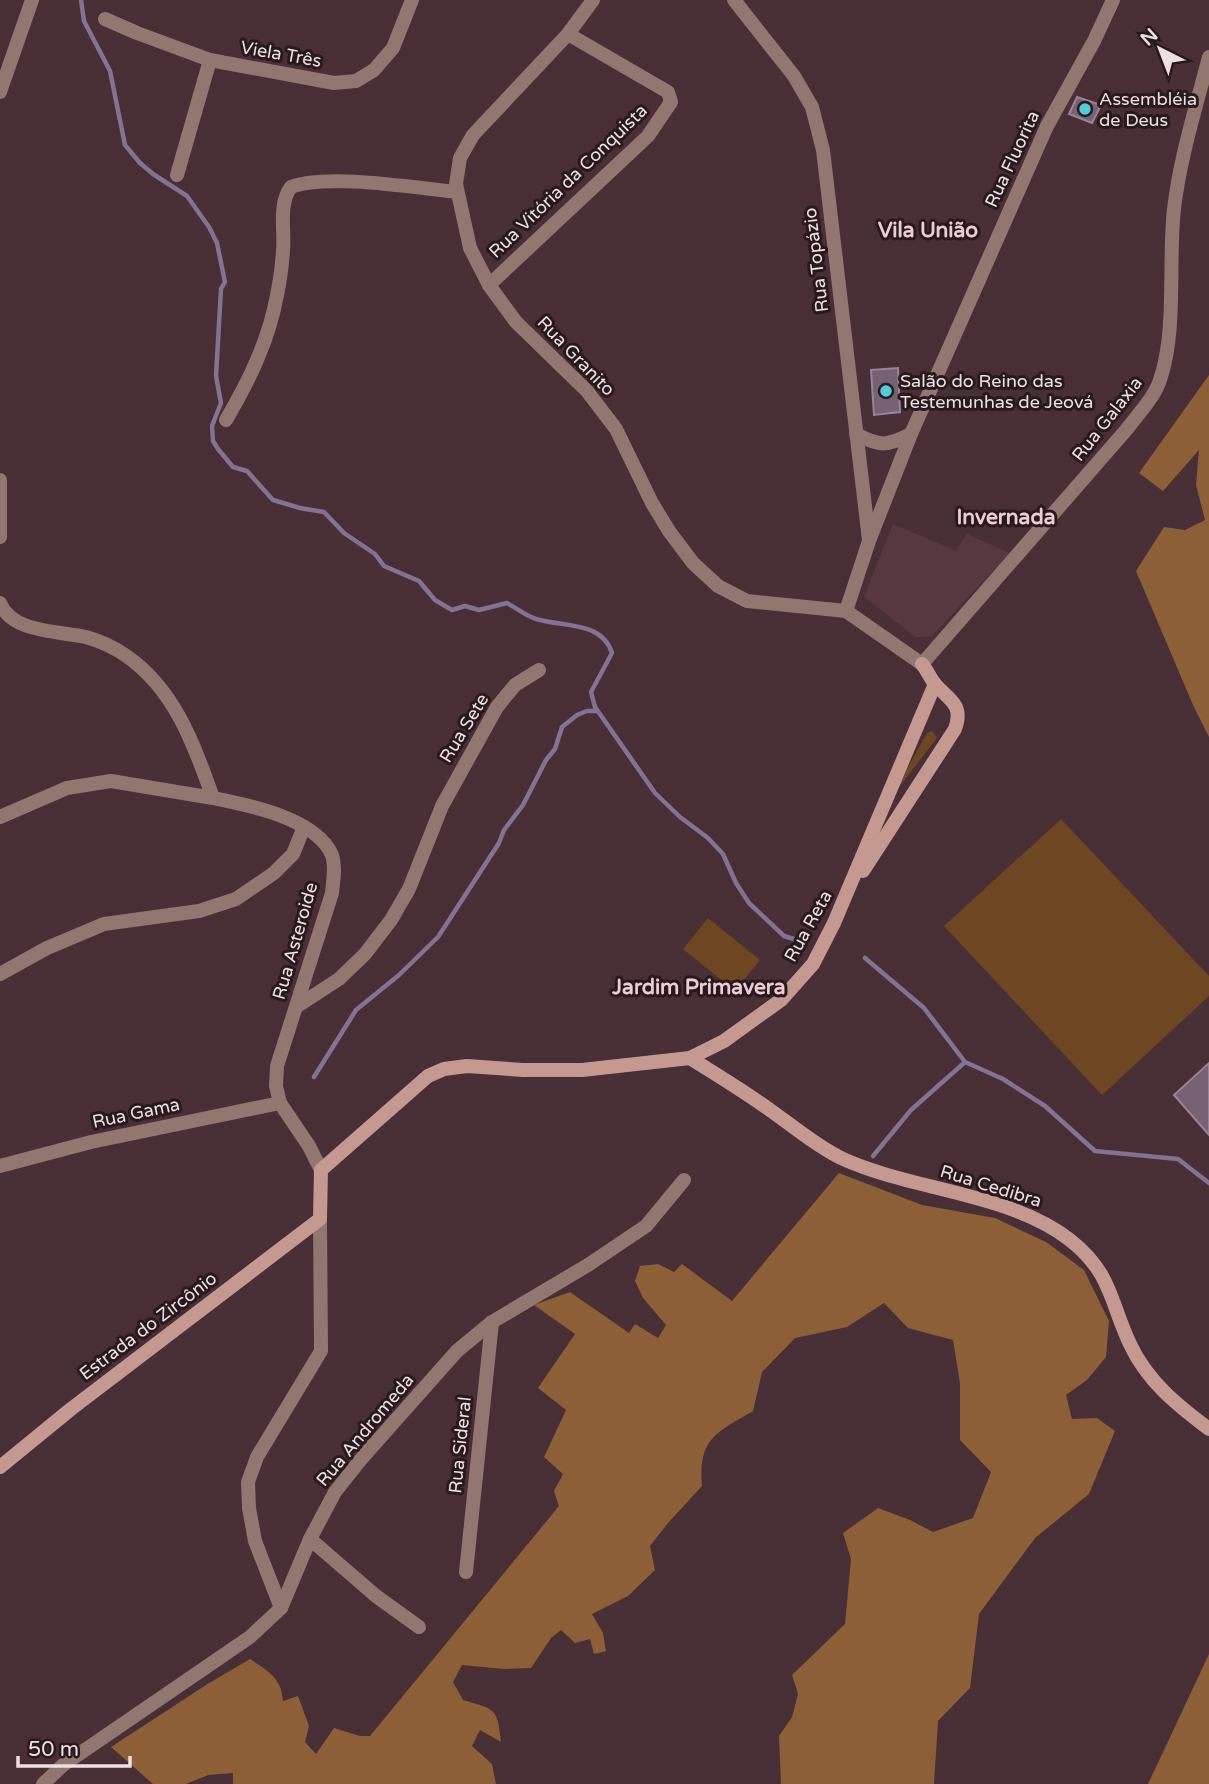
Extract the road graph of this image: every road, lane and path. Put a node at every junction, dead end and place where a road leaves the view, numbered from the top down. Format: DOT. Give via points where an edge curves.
graph roads {
  1 [pos="32,0"];
  2 [pos="412,0"];
  3 [pos="593,0"];
  4 [pos="734,0"];
  5 [pos="1113,0"];
  6 [pos="105,19"];
  7 [pos="568,34"];
  8 [pos="1209,57"];
  9 [pos="210,60"];
  10 [pos="0,92"];
  11 [pos="177,175"];
  12 [pos="457,192"];
  13 [pos="489,285"];
  14 [pos="226,421"];
  15 [pos="911,433"];
  16 [pos="856,434"];
  17 [pos="0,480"];
  18 [pos="0,537"];
  19 [pos="869,541"];
  20 [pos="0,603"];
  21 [pos="846,611"];
  22 [pos="922,664"];
  23 [pos="539,670"];
  24 [pos="935,684"];
  25 [pos="213,798"];
  26 [pos="0,817"];
  27 [pos="304,827"];
  28 [pos="853,882"];
  29 [pos="0,974"];
  30 [pos="296,1007"];
  31 [pos="690,1058"];
  32 [pos="280,1103"];
  33 [pos="0,1166"];
  34 [pos="321,1170"];
  35 [pos="684,1180"];
  36 [pos="320,1219"];
  37 [pos="492,1322"];
  38 [pos="1209,1429"];
  39 [pos="0,1467"];
  40 [pos="310,1539"];
  41 [pos="466,1572"];
  42 [pos="281,1608"];
  43 [pos="419,1627"];
  44 [pos="43,1784"];
  1 -- 10 [label="street"];
  2 -- 9 [label="street, Viela Três" via="393,48 374,70 356,81 334,83"];
  3 -- 7 [label="street, Rua Granito"];
  4 -- 16 [label="street, Rua Topázio" via="812,107 823,150"];
  5 -- 15 [label="street, Rua Fluorita" via="1047,126"];
  6 -- 9 [label="street, Viela Três"];
  7 -- 12 [label="street, Rua Granito" via="472,135 460,158"];
  7 -- 13 [label="street, Rua Vitória da Conquista" via="668,92 671,102 648,136"];
  8 -- 22 [label="street, Rua Galaxia" via="1179,173 1170,253 1169,325 1160,381 1127,429"];
  9 -- 11 [label="street"];
  12 -- 13 [label="street, Rua Granito" via="470,248"];
  12 -- 14 [label="street" via="366,183 291,187 284,201 278,295 264,344"];
  13 -- 21 [label="street, Rua Granito" via="516,322 587,391 616,429 652,503 693,564 718,586 747,601"];
  15 -- 16 [label="street" via="882,445"];
  15 -- 19 [label="street, Rua Fluorita"];
  16 -- 19 [label="street, Rua Topázio"];
  17 -- 18 [label="street"];
  19 -- 21 [label="street, Rua Fluorita"];
  20 -- 25 [label="street" via="3,610 28,626 105,643 127,656 154,681 181,717"];
  21 -- 22 [label="street, Rua Granito"];
  22 -- 24 [label="street, Rua Reta"];
  23 -- 30 [label="street, Rua Sete" via="515,685 501,702 442,806 409,889 391,920 348,971"];
  24 -- 28 [label="street, Rua Reta"];
  24 -- 28 [label="street, Rua Reta" via="956,705 955,729"];
  25 -- 26 [label="street, Rua Asteroide" via="111,780 67,788"];
  25 -- 27 [label="street, Rua Asteroide"];
  27 -- 29 [label="street" via="293,854 236,899 199,911 104,924"];
  27 -- 30 [label="street, Rua Asteroide" via="322,840 334,865 332,893"];
  28 -- 31 [label="street, Rua Reta" via="813,964 781,1000"];
  30 -- 32 [label="street, Rua Asteroide" via="277,1066 275,1086"];
  31 -- 34 [label="street" via="582,1070 444,1069 395,1103"];
  31 -- 38 [label="street, Rua Cedibra" via="839,1157 890,1177 1025,1214 1070,1240 1109,1286 1130,1344 1148,1376"];
  32 -- 33 [label="street, Rua Gama"];
  32 -- 34 [label="street, Rua Asteroide"];
  34 -- 36 [label="street, Rua Asteroide"];
  35 -- 37 [label="street, Rua Andromeda" via="646,1226"];
  36 -- 39 [label="street, Estrada do Zircônio"];
  36 -- 42 [label="street" via="321,1351 257,1457 248,1482 255,1541"];
  37 -- 40 [label="street, Rua Andromeda" via="457,1351 362,1458 335,1492"];
  37 -- 41 [label="street, Rua Sideral"];
  40 -- 42 [label="street, Rua Andromeda"];
  40 -- 43 [label="street"];
  42 -- 44 [label="street, Rua Andromeda" via="250,1637 63,1765"];
}
